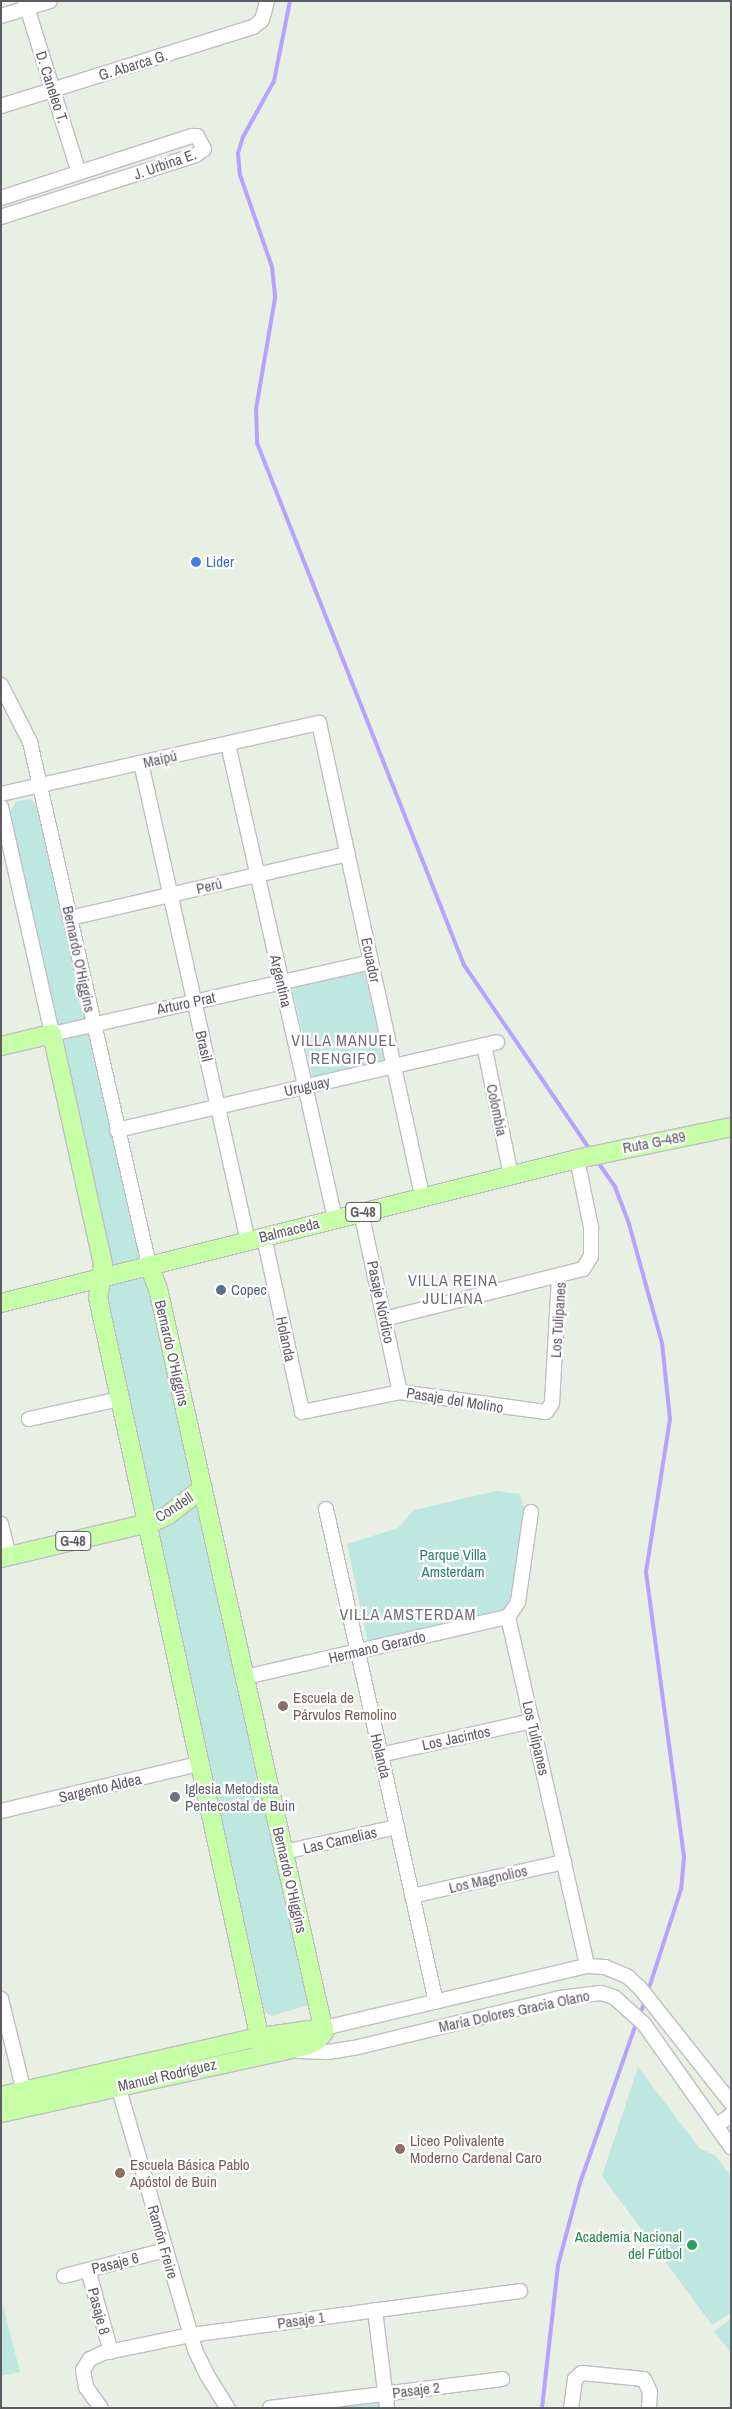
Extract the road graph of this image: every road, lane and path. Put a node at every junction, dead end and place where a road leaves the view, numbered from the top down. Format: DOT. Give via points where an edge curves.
graph roads {
  1 [pos="50,1"];
  2 [pos="267,1"];
  3 [pos="26,5"];
  4 [pos="1,16"];
  5 [pos="53,91"];
  6 [pos="1,106"];
  7 [pos="79,173"];
  8 [pos="1,198"];
  9 [pos="1,217"];
  10 [pos="1,685"];
  11 [pos="319,723"];
  12 [pos="228,744"];
  13 [pos="140,763"];
  14 [pos="40,785"];
  15 [pos="1,794"];
  16 [pos="1,807"];
  17 [pos="348,854"];
  18 [pos="257,875"];
  19 [pos="170,895"];
  20 [pos="70,918"];
  21 [pos="371,962"];
  22 [pos="281,982"];
  23 [pos="194,1001"];
  24 [pos="93,1023"];
  25 [pos="52,1034"];
  26 [pos="490,1044"];
  27 [pos="1,1046"];
  28 [pos="394,1066"];
  29 [pos="305,1087"];
  30 [pos="218,1107"];
  31 [pos="731,1127"];
  32 [pos="117,1130"];
  33 [pos="588,1156"];
  34 [pos="511,1175"];
  35 [pos="422,1197"];
  36 [pos="361,1212"];
  37 [pos="334,1219"];
  38 [pos="256,1239"];
  39 [pos="149,1265"];
  40 [pos="559,1277"];
  41 [pos="100,1280"];
  42 [pos="1,1303"];
  43 [pos="384,1319"];
  44 [pos="400,1392"];
  45 [pos="119,1399"];
  46 [pos="548,1411"];
  47 [pos="302,1412"];
  48 [pos="29,1419"];
  49 [pos="202,1488"];
  50 [pos="326,1509"];
  51 [pos="531,1512"];
  52 [pos="1,1524"];
  53 [pos="145,1525"];
  54 [pos="5,1557"];
  55 [pos="508,1617"];
  56 [pos="357,1652"];
  57 [pos="245,1678"];
  58 [pos="532,1721"];
  59 [pos="380,1755"];
  60 [pos="199,1764"];
  61 [pos="1,1811"];
  62 [pos="397,1827"];
  63 [pos="284,1852"];
  64 [pos="564,1862"];
  65 [pos="412,1896"];
  66 [pos="587,1966"];
  67 [pos="1,1998"];
  68 [pos="436,2002"];
  69 [pos="324,2028"];
  70 [pos="261,2045"];
  71 [pos="285,2051"];
  72 [pos="116,2078"];
  73 [pos="1,2096"];
  74 [pos="25,2099"];
  75 [pos="731,2103"];
  76 [pos="1,2113"];
  77 [pos="731,2115"];
  78 [pos="716,2126"];
  79 [pos="731,2147"];
  80 [pos="166,2250"];
  81 [pos="88,2270"];
  82 [pos="64,2276"];
  83 [pos="520,2291"];
  84 [pos="375,2310"];
  85 [pos="191,2335"];
  86 [pos="111,2352"];
  87 [pos="502,2379"];
  88 [pos="385,2394"];
  89 [pos="101,2408"];
  90 [pos="228,2408"];
  91 [pos="270,2408"];
  92 [pos="387,2408"];
  93 [pos="571,2408"];
  94 [pos="649,2408"];
  1 -- 3 [label="street"];
  2 -- 5 [label="street, G. Abarca G." via="262,20 253,28"];
  3 -- 4 [label="street"];
  3 -- 5 [label="street, D. Caneleo T."];
  5 -- 6 [label="street, G. Abarca G."];
  5 -- 7 [label="street, D. Caneleo T."];
  7 -- 8 [label="street, J. Urbina E."];
  7 -- 9 [label="street, J. Urbina E." via="192,136 197,136 204,149 196,155"];
  10 -- 14 [label="street, Bernardo O'Higgins" via="28,734"];
  11 -- 12 [label="street, Maipú"];
  11 -- 17 [label="street, Ecuador"];
  12 -- 13 [label="street, Maipú"];
  12 -- 18 [label="street, Argentina"];
  13 -- 14 [label="street, Maipú"];
  13 -- 19 [label="street, Brasil"];
  14 -- 15 [label="street, Maipú"];
  14 -- 20 [label="street, Bernardo O'Higgins"];
  16 -- 25 [label="street"];
  17 -- 18 [label="street, Perú"];
  17 -- 21 [label="street, Ecuador"];
  18 -- 19 [label="street, Perú"];
  18 -- 22 [label="street, Argentina"];
  19 -- 20 [label="street, Perú"];
  19 -- 23 [label="street, Brasil"];
  20 -- 24 [label="street, Bernardo O'Higgins"];
  21 -- 22 [label="street, Arturo Prat"];
  21 -- 28 [label="street, Ecuador"];
  22 -- 23 [label="street, Arturo Prat"];
  22 -- 29 [label="street, Argentina"];
  23 -- 24 [label="street, Arturo Prat"];
  23 -- 30 [label="street, Brasil"];
  24 -- 25 [label="street, Arturo Prat"];
  24 -- 32 [label="street, Bernardo O'Higgins"];
  25 -- 27 [label="main road, Arturo Prat"];
  25 -- 41 [label="main road" via="103,1264"];
  26 -- 28 [label="street, Uruguay"];
  26 -- 34 [label="street, Colombia"];
  28 -- 29 [label="street, Uruguay"];
  28 -- 35 [label="street, Ecuador"];
  29 -- 30 [label="street, Uruguay"];
  29 -- 37 [label="street, Argentina"];
  30 -- 32 [label="street, Uruguay"];
  30 -- 38 [label="street, Brasil"];
  31 -- 33 [label="main road, Ruta G-489 / G-48"];
  32 -- 39 [label="street, Bernardo O'Higgins"];
  33 -- 34 [label="main road, Balmaceda / G-48"];
  33 -- 40 [label="street, Los Tulipanes" via="590,1256 583,1269"];
  34 -- 35 [label="main road, Balmaceda / G-48"];
  35 -- 36 [label="main road, Balmaceda / G-48"];
  36 -- 37 [label="main road, Balmaceda / G-48"];
  36 -- 43 [label="street, Pasaje Nórdico"];
  37 -- 38 [label="main road, Balmaceda / G-48"];
  38 -- 39 [label="main road, Balmaceda / G-48"];
  38 -- 47 [label="street, Holanda"];
  39 -- 41 [label="main road, Balmaceda"];
  39 -- 49 [label="main road, Bernardo O'Higgins" via="158,1289"];
  40 -- 43 [label="street"];
  40 -- 46 [label="street, Los Tulipanes" via="552,1393"];
  41 -- 42 [label="main road, Balmaceda"];
  41 -- 45 [label="main road" via="98,1298"];
  43 -- 44 [label="street, Pasaje Nórdico"];
  44 -- 46 [label="street, Pasaje del Molino" via="539,1413"];
  44 -- 47 [label="street, Pasaje del Molino"];
  45 -- 48 [label="street"];
  45 -- 53 [label="main road"];
  49 -- 53 [label="main road, Condell / G-48" via="168,1515"];
  49 -- 57 [label="main road, Bernardo O'Higgins"];
  50 -- 56 [label="street, Holanda"];
  51 -- 55 [label="street" via="518,1602"];
  52 -- 54 [label="street"];
  53 -- 54 [label="main road, G-48"];
  53 -- 60 [label="main road"];
  55 -- 56 [label="street, Hermano Gerardo"];
  55 -- 58 [label="street, Los Tulipanes"];
  56 -- 57 [label="street, Hermano Gerardo"];
  56 -- 59 [label="street, Holanda"];
  57 -- 63 [label="main road, Bernardo O'Higgins"];
  58 -- 59 [label="street, Los Jacintos"];
  58 -- 64 [label="street, Los Tulipanes"];
  59 -- 62 [label="street, Holanda"];
  60 -- 61 [label="street, Sargento Aldea"];
  60 -- 70 [label="main road"];
  62 -- 63 [label="street, Las Camelias"];
  62 -- 65 [label="street, Holanda"];
  63 -- 69 [label="main road, Bernardo O'Higgins"];
  64 -- 65 [label="street, Los Magnolios"];
  64 -- 66 [label="street, Los Tulipanes"];
  65 -- 68 [label="street, Holanda"];
  66 -- 68 [label="street, Manuel Rodríguez"];
  66 -- 75 [label="street, María Dolores Gracia Olano" via="615,1971 640,1988"];
  67 -- 74 [label="street"];
  68 -- 69 [label="street, Manuel Rodríguez"];
  69 -- 70 [label="main road, Manuel Rodríguez"];
  69 -- 71 [label="main road, Manuel Rodríguez" via="317,2041"];
  70 -- 71 [label="main road, Manuel Rodríguez"];
  70 -- 72 [label="main road, Manuel Rodríguez"];
  71 -- 78 [label="street, María Dolores Gracia Olano" via="328,2052 354,2048 583,1994 608,1995 632,2011 644,2024"];
  72 -- 74 [label="main road, Manuel Rodríguez"];
  72 -- 80 [label="street, Ramón Freire"];
  73 -- 74 [label="main road, Manuel Rodríguez"];
  74 -- 76 [label="main road, Manuel Rodríguez"];
  77 -- 78 [label="street"];
  78 -- 79 [label="street, María Dolores Gracia Olano"];
  80 -- 81 [label="street, Pasaje 6"];
  80 -- 85 [label="street, Ramón Freire"];
  81 -- 82 [label="street, Pasaje 6"];
  81 -- 86 [label="street, Pasaje 8"];
  83 -- 84 [label="street, Pasaje 1"];
  84 -- 85 [label="street, Pasaje 1"];
  84 -- 88 [label="street"];
  85 -- 86 [label="street, Pasaje 1"];
  85 -- 90 [label="street, Ramón Freire" via="207,2375"];
  86 -- 89 [label="street, Pasaje 1" via="85,2364 84,2382"];
  87 -- 88 [label="street, Pasaje 2"];
  88 -- 91 [label="street, Pasaje 2"];
  88 -- 92 [label="street"];
  93 -- 94 [label="street" via="575,2379 582,2374 644,2379 650,2392"];
}
